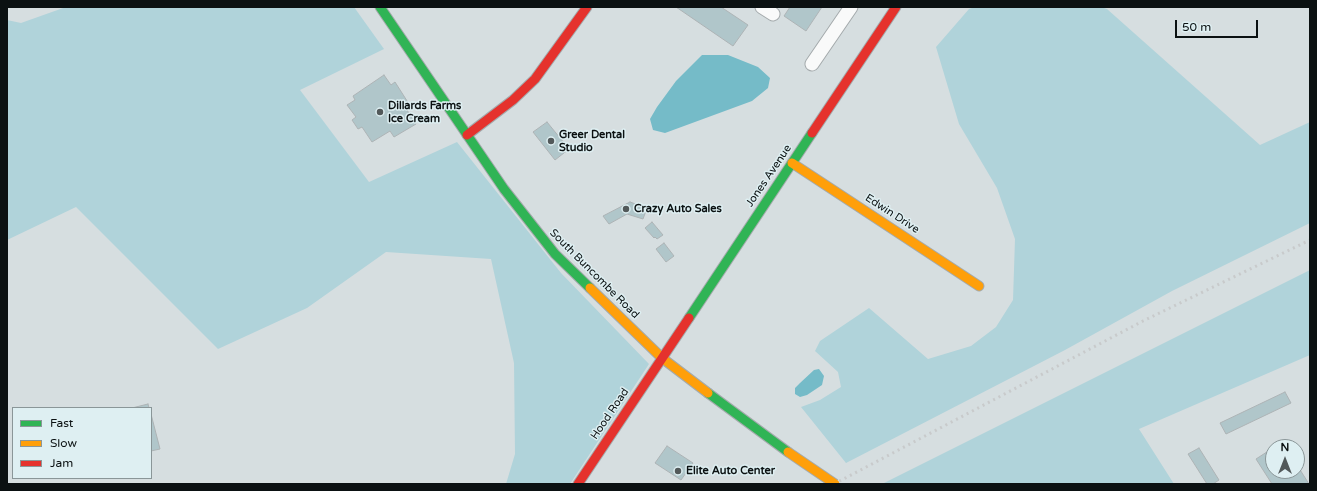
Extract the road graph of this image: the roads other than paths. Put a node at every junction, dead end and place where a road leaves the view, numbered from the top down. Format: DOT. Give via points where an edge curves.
graph roads {
  1 [pos="380,7"];
  2 [pos="587,7"];
  3 [pos="851,7"];
  4 [pos="896,7"];
  5 [pos="812,64"];
  6 [pos="467,135"];
  7 [pos="792,163"];
  8 [pos="979,286"];
  9 [pos="662,358"];
  10 [pos="578,484"];
  11 [pos="835,484"];
  1 -- 6 [label="street, South Buncombe Road"];
  2 -- 6 [label="street" via="535,79 513,100"];
  3 -- 5 [label="street"];
  4 -- 7 [label="street, Jones Avenue"];
  6 -- 9 [label="street, South Buncombe Road" via="555,254"];
  7 -- 8 [label="street, Edwin Drive"];
  7 -- 9 [label="street, Jones Avenue"];
  9 -- 10 [label="street, Hood Road"];
  9 -- 11 [label="street, South Buncombe Road, bridge"];
}
